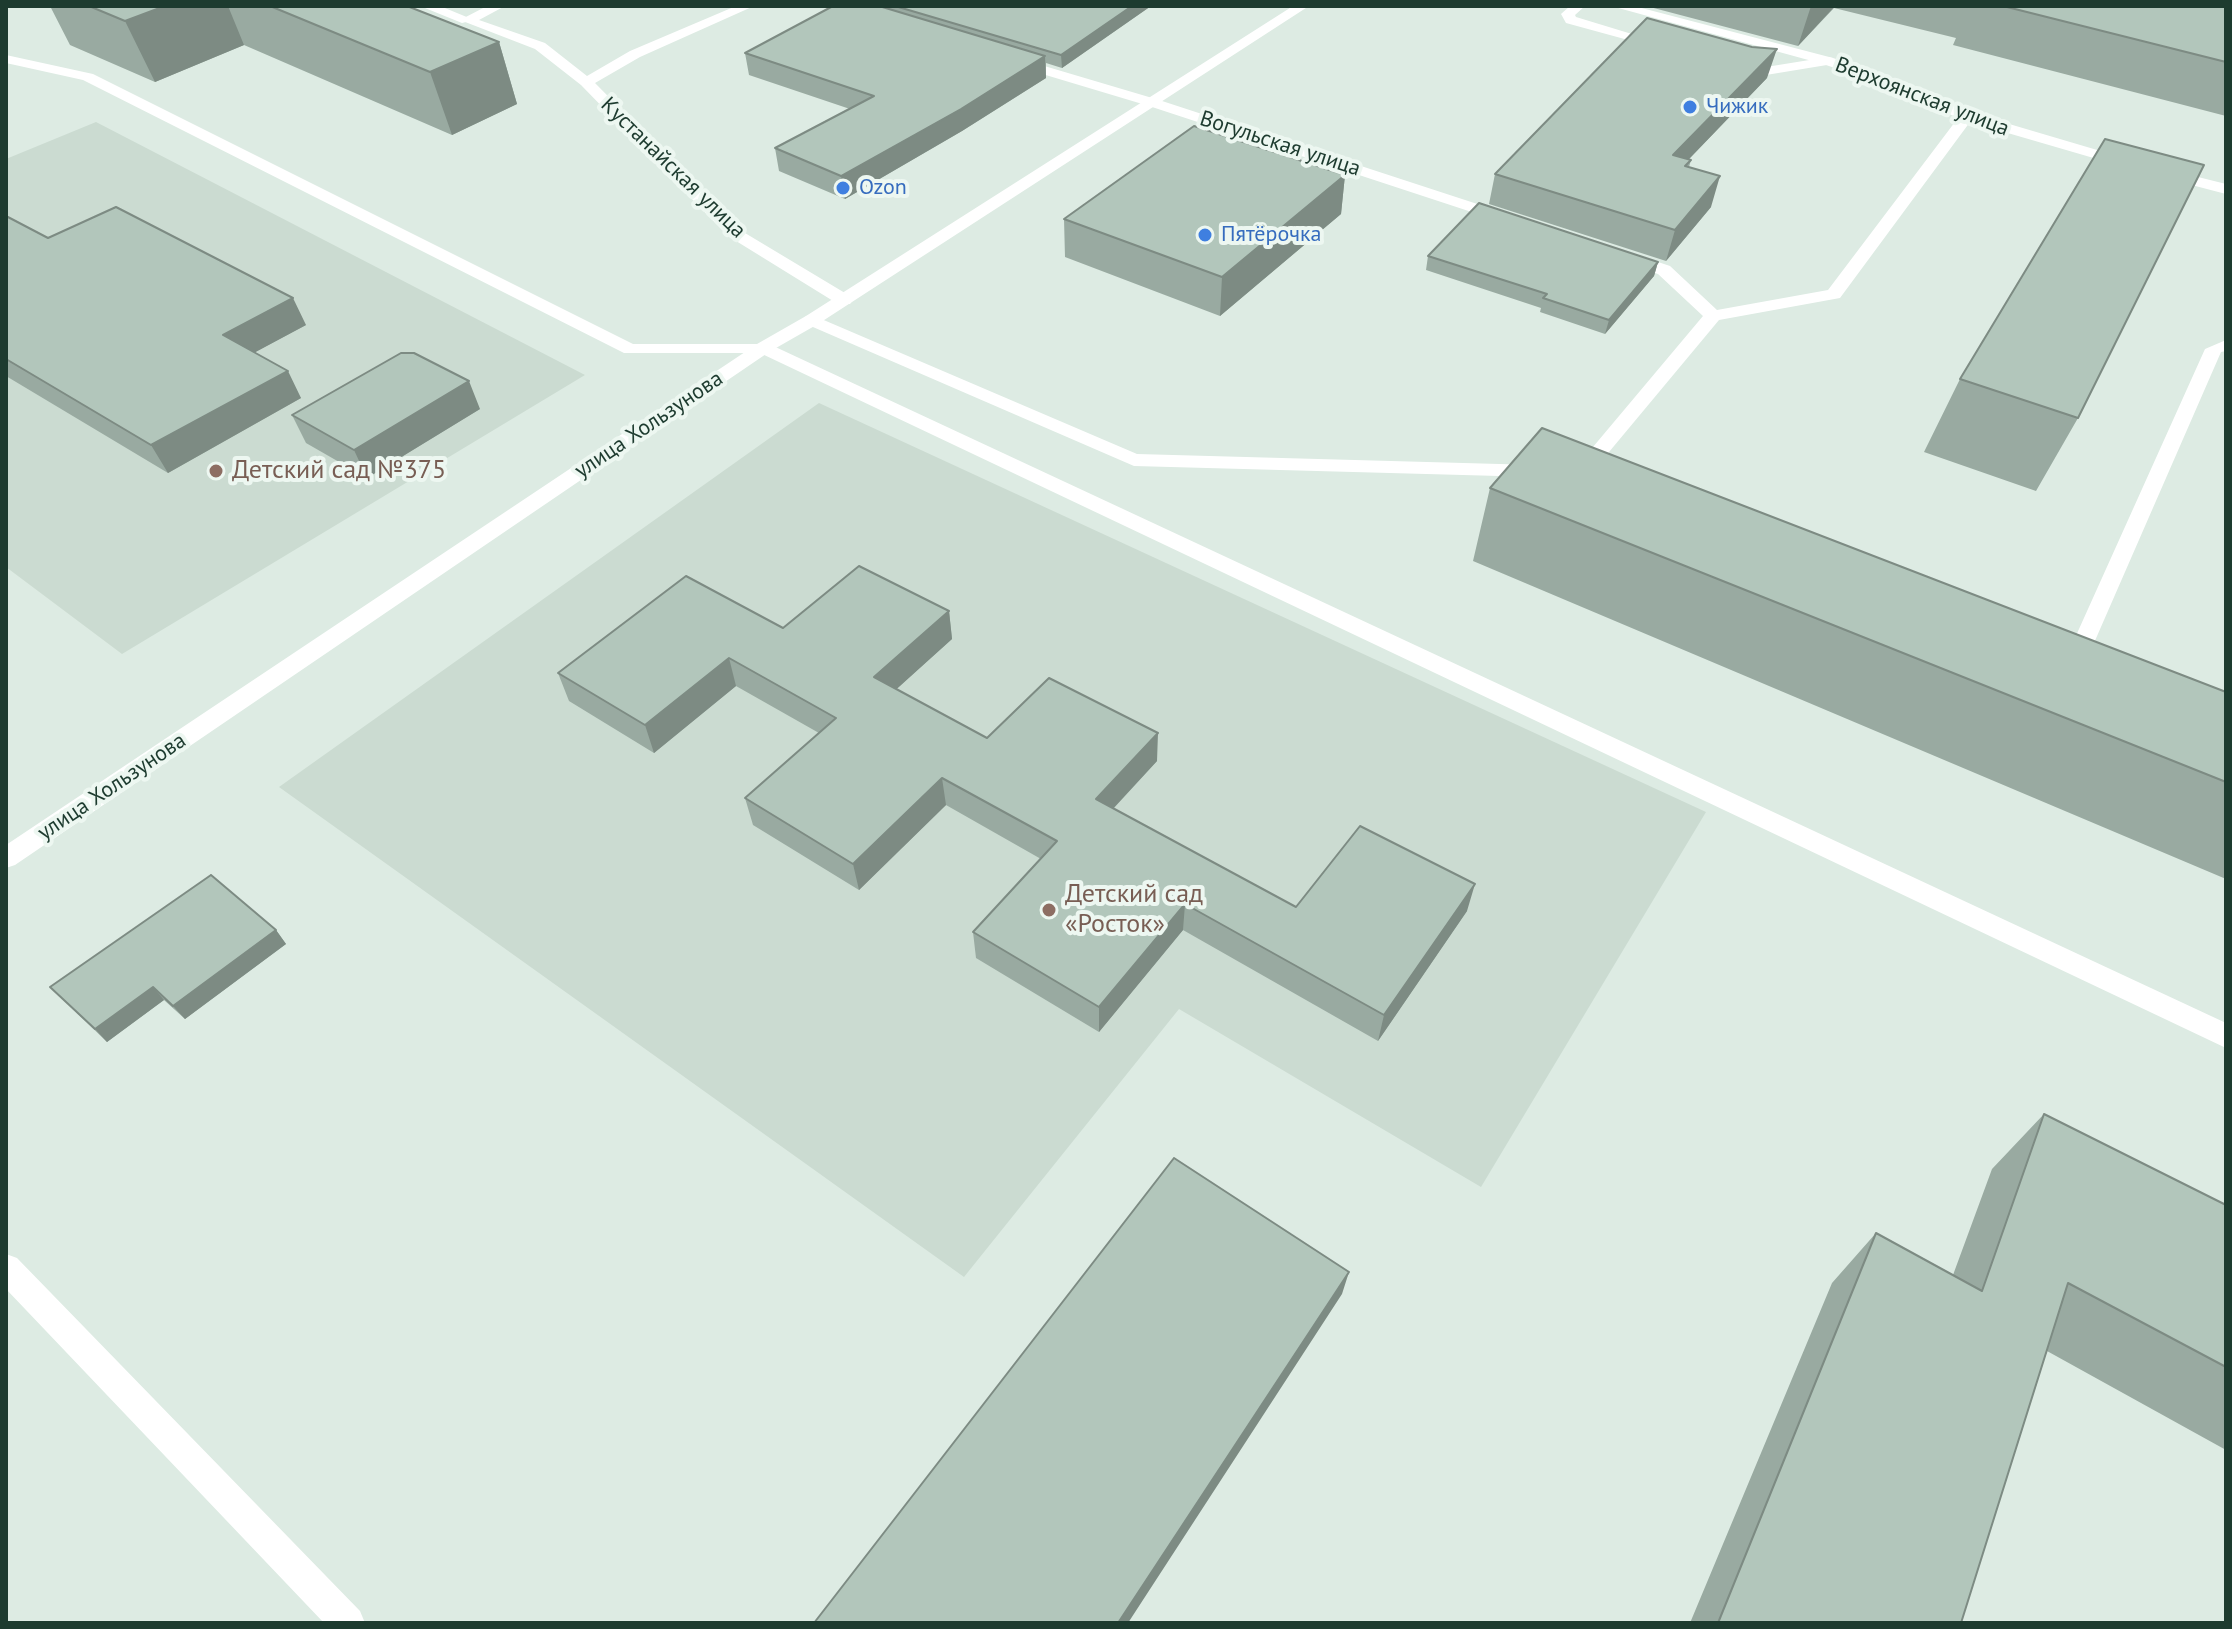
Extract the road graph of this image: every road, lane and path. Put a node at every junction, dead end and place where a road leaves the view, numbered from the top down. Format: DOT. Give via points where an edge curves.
graph roads {
  1 [pos="498,6"];
  2 [pos="747,6"];
  3 [pos="1302,6"];
  4 [pos="1578,6"];
  5 [pos="1618,6"];
  6 [pos="435,7"];
  7 [pos="467,20"];
  8 [pos="1672,49"];
  9 [pos="992,54"];
  10 [pos="6,59"];
  11 [pos="1828,61"];
  12 [pos="1730,65"];
  13 [pos="586,82"];
  14 [pos="1154,103"];
  15 [pos="1967,116"];
  16 [pos="2226,189"];
  17 [pos="1516,221"];
  18 [pos="1619,255"];
  19 [pos="844,300"];
  20 [pos="1713,316"];
  21 [pos="812,320"];
  22 [pos="2226,345"];
  23 [pos="763,348"];
  24 [pos="2047,648"];
  25 [pos="6,858"];
  26 [pos="2226,1036"];
  27 [pos="6,1268"];
  28 [pos="348,1623"];
  1 -- 7 [label="street"];
  2 -- 13 [label="street, Кустанайская улица" via="635,54"];
  3 -- 14 [label="street, улица Хользунова"];
  4 -- 8 [label="street" via="1568,14 1571,20"];
  5 -- 11 [label="street, Верхоянская улица"];
  6 -- 7 [label="street, Кустанайская улица"];
  7 -- 13 [label="street, Кустанайская улица" via="540,46"];
  9 -- 14 [label="street, Вогульская улица"];
  10 -- 23 [label="street" via="88,77 630,349"];
  11 -- 12 [label="street" via="1766,71"];
  11 -- 15 [label="street, Верхоянская улица"];
  13 -- 19 [label="street, Кустанайская улица" via="734,233"];
  14 -- 17 [label="street, Вогульская улица"];
  14 -- 19 [label="street, улица Хользунова"];
  15 -- 16 [label="street, Верхоянская улица"];
  15 -- 20 [label="street" via="1834,294"];
  18 -- 20 [label="street" via="1664,270"];
  19 -- 21 [label="street, улица Хользунова"];
  20 -- 21 [label="street" via="1590,474 1134,460"];
  21 -- 23 [label="street, улица Хользунова"];
  22 -- 24 [label="street" via="2214,349 2084,662"];
  23 -- 25 [label="street, улица Хользунова"];
  23 -- 26 [label="street"];
  27 -- 28 [label="street"];
}
